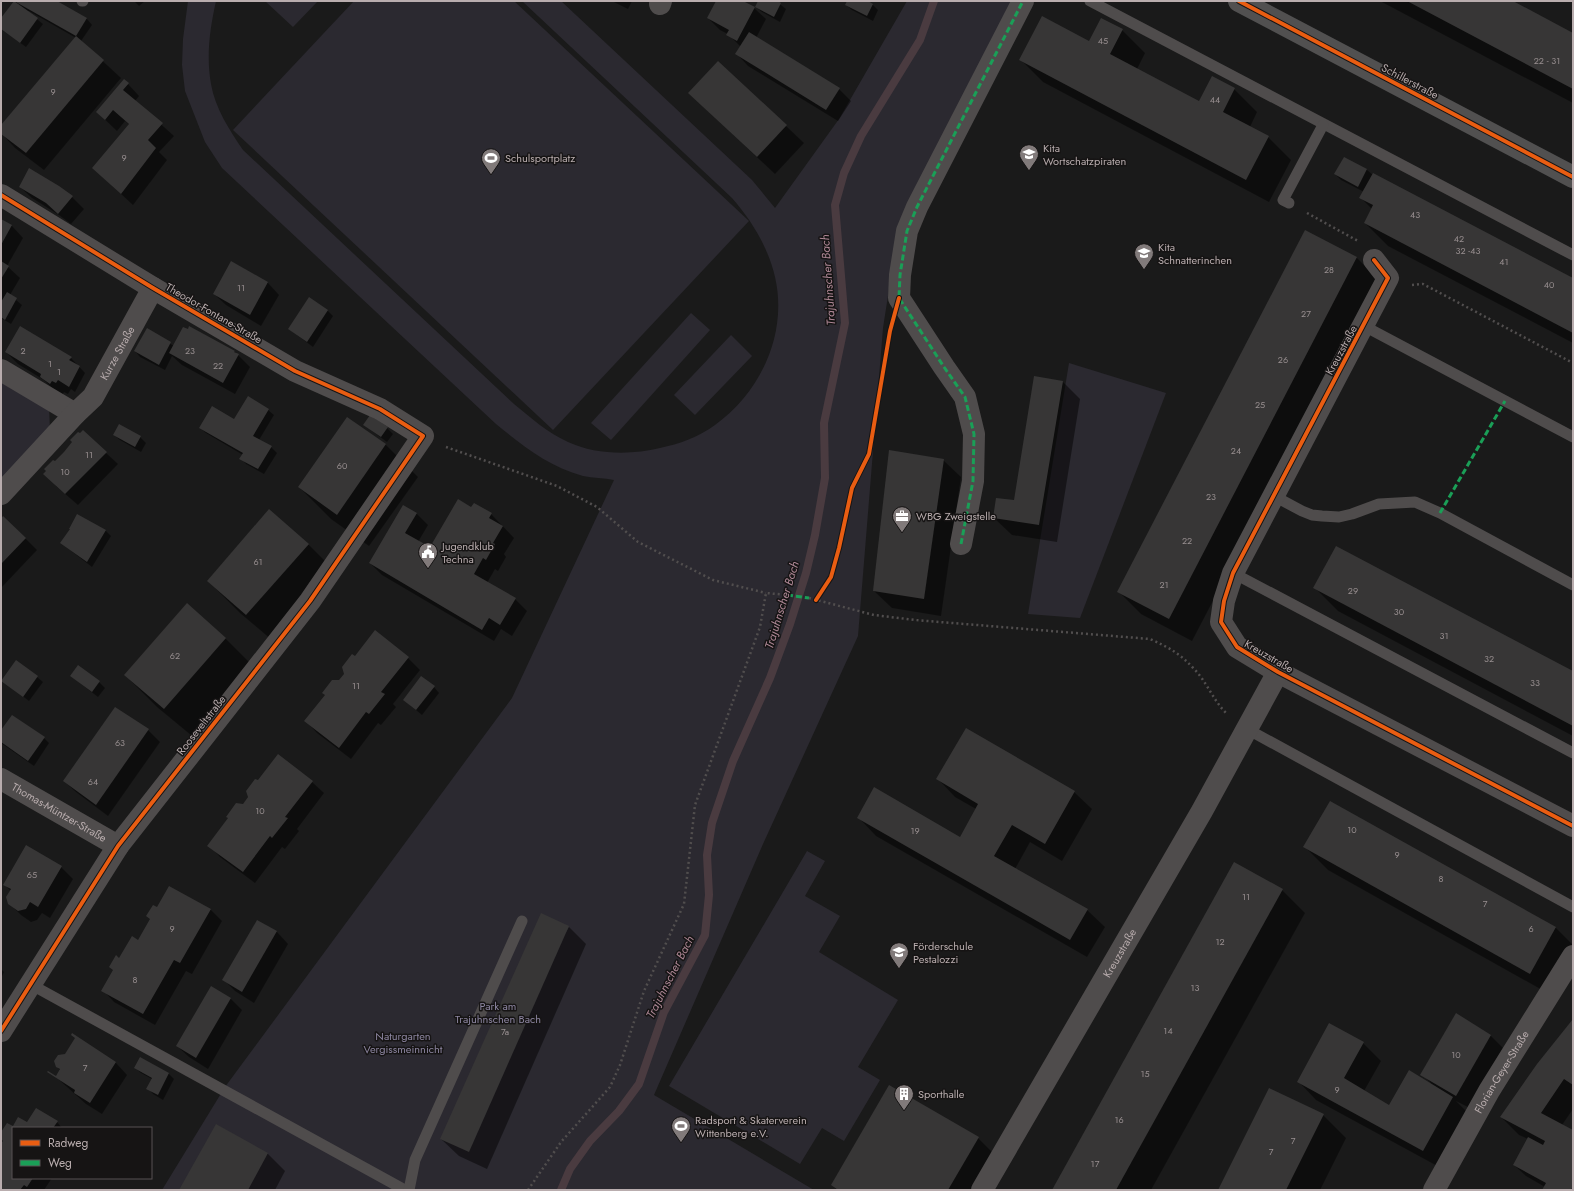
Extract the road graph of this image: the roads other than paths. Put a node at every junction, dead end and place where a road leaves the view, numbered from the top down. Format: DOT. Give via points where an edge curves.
graph roads {
  1 [pos="1023,1"];
  2 [pos="1090,1"];
  3 [pos="1239,1"];
  4 [pos="1323,125"];
  5 [pos="1573,177"];
  6 [pos="1,195"];
  7 [pos="1289,203"];
  8 [pos="1573,255"];
  9 [pos="1374,260"];
  10 [pos="153,288"];
  11 [pos="1364,326"];
  12 [pos="1,370"];
  13 [pos="75,414"];
  14 [pos="424,436"];
  15 [pos="1573,437"];
  16 [pos="1,494"];
  17 [pos="1274,496"];
  18 [pos="961,544"];
  19 [pos="1233,573"];
  20 [pos="1573,585"];
  21 [pos="1278,672"];
  22 [pos="1247,729"];
  23 [pos="1573,754"];
  24 [pos="1,779"];
  25 [pos="1573,826"];
  26 [pos="118,846"];
  27 [pos="1573,907"];
  28 [pos="522,921"];
  29 [pos="1573,956"];
  30 [pos="30,984"];
  31 [pos="1,1031"];
  32 [pos="405,1190"];
  33 [pos="409,1190"];
  34 [pos="982,1190"];
  35 [pos="1434,1190"];
  1 -- 18 [label="street" via="916,207 907,231 900,275 899,298 965,397 974,434 973,481"];
  2 -- 4 [label="lane"];
  3 -- 5 [label="street, Schillerstraße"];
  4 -- 7 [label="lane" via="1283,200"];
  4 -- 8 [label="lane"];
  6 -- 10 [label="street, Theodor-Fontane-Straße"];
  9 -- 11 [label="street, Kreuzstraße" via="1388,278"];
  10 -- 13 [label="street, Kurze Straße" via="93,397"];
  10 -- 14 [label="street, Theodor-Fontane-Straße" via="295,371 380,409"];
  11 -- 15 [label="lane"];
  11 -- 17 [label="street, Kreuzstraße"];
  12 -- 13 [label="street"];
  13 -- 16 [label="street, Kurze Straße"];
  14 -- 26 [label="street, Rooseveltstraße" via="310,601"];
  17 -- 19 [label="street, Kreuzstraße"];
  17 -- 20 [label="lane" via="1312,515 1339,517 1379,504 1415,502"];
  19 -- 21 [label="street, Kreuzstraße" via="1224,601 1221,622 1236,647"];
  19 -- 23 [label="lane"];
  21 -- 22 [label="street, Kreuzstraße"];
  21 -- 25 [label="street, Kreuzstraße"];
  22 -- 27 [label="lane"];
  22 -- 34 [label="street, Kreuzstraße" via="1202,812"];
  24 -- 26 [label="street, Thomas-Müntzer-Straße"];
  26 -- 30 [label="street, Rooseveltstraße"];
  28 -- 33 [label="lane" via="415,1160"];
  29 -- 35 [label="street, Florian-Geyer-Straße" via="1489,1091"];
  30 -- 31 [label="street, Rooseveltstraße"];
  30 -- 32 [label="lane"];
}
